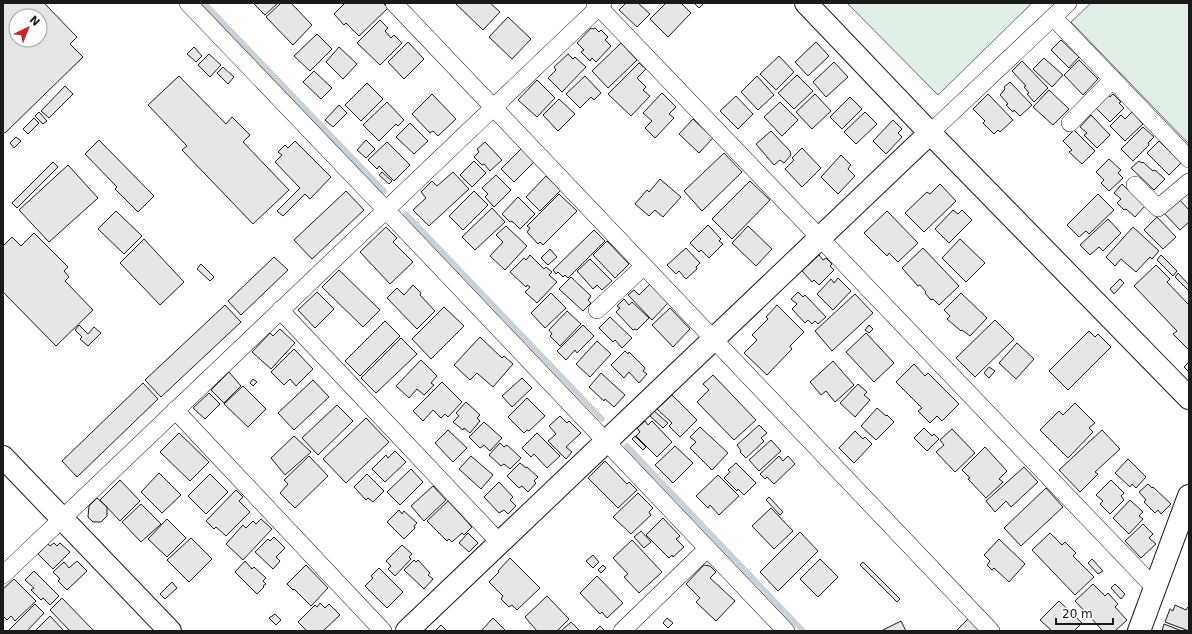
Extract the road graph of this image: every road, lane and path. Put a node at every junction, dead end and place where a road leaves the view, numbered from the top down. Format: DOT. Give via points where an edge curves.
graph roads {
  1 [pos="188,3"];
  2 [pos="394,3"];
  3 [pos="806,3"];
  4 [pos="1068,3"];
  5 [pos="599,4"];
  6 [pos="1054,17"];
  7 [pos="1112,80"];
  8 [pos="493,107"];
  9 [pos="1070,122"];
  10 [pos="930,134"];
  11 [pos="1189,159"];
  12 [pos="1189,182"];
  13 [pos="1135,185"];
  14 [pos="386,210"];
  15 [pos="820,238"];
  16 [pos="644,266"];
  17 [pos="280,310"];
  18 [pos="597,310"];
  19 [pos="714,339"];
  20 [pos="1189,398"];
  21 [pos="175,410"];
  22 [pos="606,442"];
  23 [pos="3,457"];
  24 [pos="1189,496"];
  25 [pos="62,518"];
  26 [pos="500,543"];
  27 [pos="707,549"];
  28 [pos="3,575"];
  29 [pos="1155,588"];
  30 [pos="170,631"];
  31 [pos="383,631"];
  32 [pos="407,631"];
  33 [pos="622,631"];
  34 [pos="786,631"];
  35 [pos="991,631"];
  36 [pos="1139,631"];
  1 -- 14 [label="street"];
  2 -- 8 [label="street"];
  3 -- 10 [label="street"];
  4 -- 6 [label="street"];
  5 -- 8 [label="street"];
  5 -- 15 [label="street"];
  6 -- 7 [label="street"];
  6 -- 10 [label="street"];
  7 -- 9 [label="street"];
  7 -- 11 [label="street"];
  8 -- 14 [label="street"];
  8 -- 16 [label="street"];
  10 -- 15 [label="street"];
  10 -- 20 [label="street"];
  12 -- 13 [label="street" via="1158,208"];
  14 -- 17 [label="street"];
  14 -- 22 [label="street"];
  15 -- 19 [label="street"];
  15 -- 29 [label="street"];
  16 -- 18 [label="street"];
  16 -- 19 [label="street"];
  17 -- 21 [label="street"];
  17 -- 26 [label="street"];
  19 -- 22 [label="street"];
  19 -- 35 [label="street"];
  21 -- 25 [label="street"];
  21 -- 31 [label="street"];
  22 -- 26 [label="street"];
  22 -- 27 [label="street"];
  23 -- 25 [label="street"];
  24 -- 29 [label="street"];
  25 -- 28 [label="street"];
  25 -- 30 [label="street"];
  26 -- 32 [label="street"];
  27 -- 33 [label="street"];
  27 -- 34 [label="street"];
  29 -- 36 [label="street"];
}
